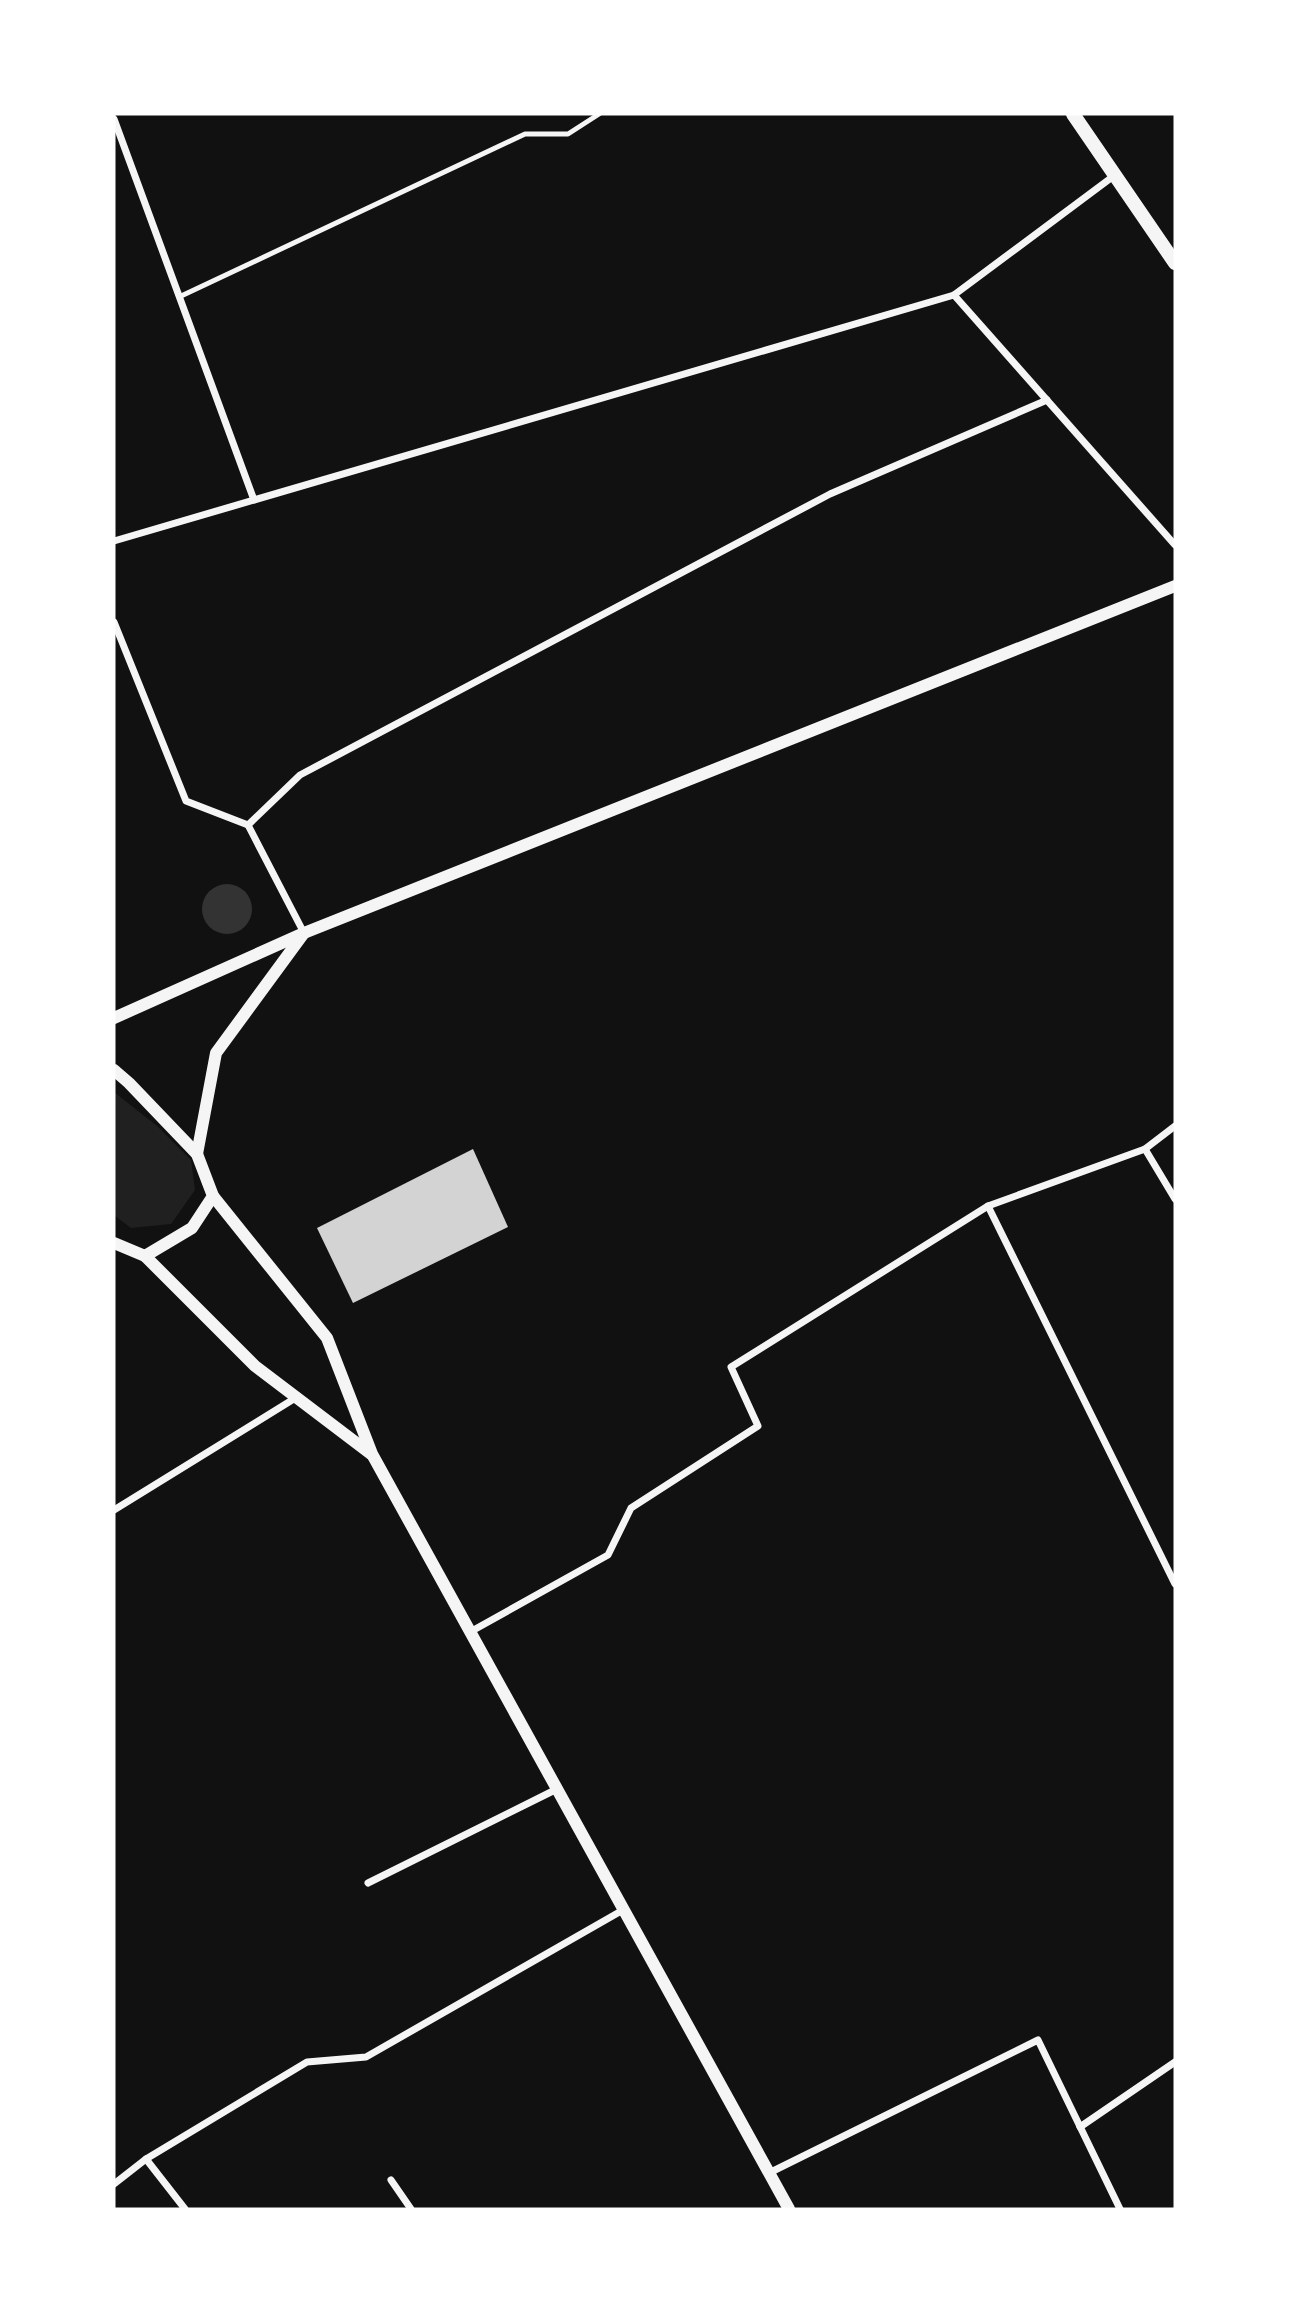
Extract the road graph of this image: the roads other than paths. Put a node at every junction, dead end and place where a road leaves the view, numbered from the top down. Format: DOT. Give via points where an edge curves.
graph roads {
  1 [pos="599,114"];
  2 [pos="1073,114"];
  3 [pos="114,119"];
  4 [pos="1115,175"];
  5 [pos="1175,263"];
  6 [pos="954,296"];
  7 [pos="179,297"];
  8 [pos="1047,400"];
  9 [pos="254,500"];
  10 [pos="114,541"];
  11 [pos="1175,545"];
  12 [pos="1175,586"];
  13 [pos="114,622"];
  14 [pos="248,825"];
  15 [pos="304,933"];
  16 [pos="114,1018"];
  17 [pos="114,1070"];
  18 [pos="1175,1126"];
  19 [pos="1145,1149"];
  20 [pos="197,1154"];
  21 [pos="213,1196"];
  22 [pos="1175,1199"];
  23 [pos="988,1206"];
  24 [pos="114,1243"];
  25 [pos="145,1256"];
  26 [pos="297,1397"];
  27 [pos="372,1454"];
  28 [pos="114,1510"];
  29 [pos="1175,1584"];
  30 [pos="470,1632"];
  31 [pos="557,1789"];
  32 [pos="368,1883"];
  33 [pos="623,1910"];
  34 [pos="1175,2062"];
  35 [pos="1080,2127"];
  36 [pos="146,2160"];
  37 [pos="769,2173"];
  38 [pos="391,2180"];
  39 [pos="114,2184"];
  40 [pos="185,2209"];
  41 [pos="411,2209"];
  42 [pos="789,2209"];
  43 [pos="1120,2209"];
  1 -- 7 [label="lane" via="568,134 525,134"];
  2 -- 4 [label="main road"];
  3 -- 7 [label="street"];
  4 -- 5 [label="main road"];
  4 -- 6 [label="street"];
  6 -- 8 [label="street"];
  6 -- 9 [label="street"];
  7 -- 9 [label="street"];
  8 -- 11 [label="street"];
  8 -- 14 [label="street" via="817,500 300,775"];
  9 -- 10 [label="street"];
  12 -- 15 [label="street"];
  13 -- 14 [label="street" via="186,801"];
  14 -- 15 [label="street"];
  15 -- 16 [label="street"];
  15 -- 20 [label="street" via="216,1053"];
  17 -- 20 [label="street"];
  18 -- 19 [label="street"];
  19 -- 22 [label="street"];
  19 -- 23 [label="street"];
  20 -- 21 [label="street"];
  21 -- 25 [label="street" via="192,1228"];
  21 -- 27 [label="street" via="327,1338"];
  23 -- 29 [label="street"];
  23 -- 30 [label="street" via="731,1367 758,1426 631,1508 608,1555"];
  24 -- 25 [label="street"];
  25 -- 26 [label="street" via="255,1366"];
  26 -- 27 [label="street"];
  26 -- 28 [label="street"];
  27 -- 30 [label="street"];
  30 -- 31 [label="street"];
  31 -- 32 [label="street"];
  31 -- 33 [label="street"];
  33 -- 36 [label="street" via="366,2057 307,2062"];
  33 -- 37 [label="street"];
  34 -- 35 [label="street"];
  35 -- 37 [label="street" via="1038,2040"];
  35 -- 43 [label="street"];
  36 -- 39 [label="street"];
  36 -- 40 [label="street"];
  37 -- 42 [label="street"];
  38 -- 41 [label="street"];
}
